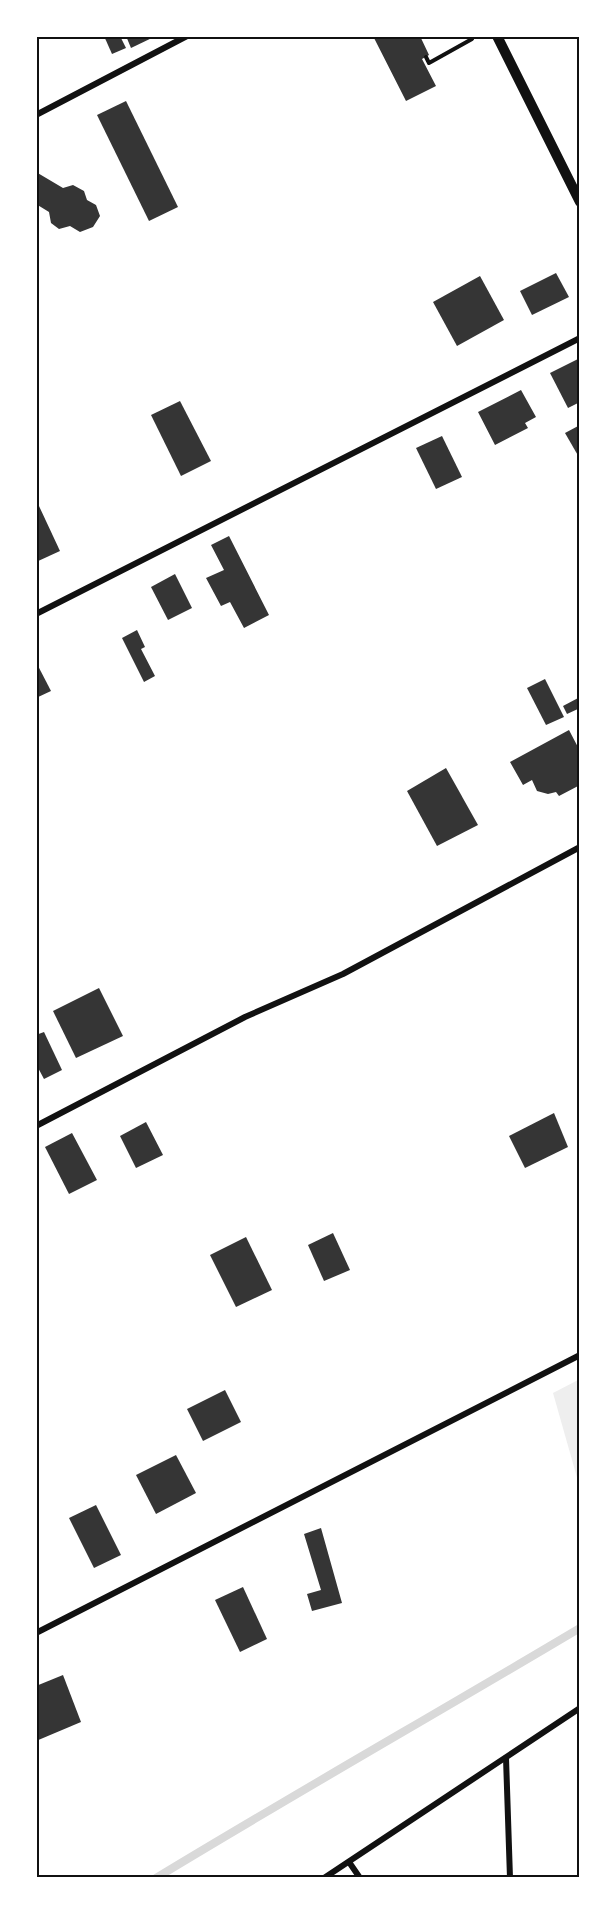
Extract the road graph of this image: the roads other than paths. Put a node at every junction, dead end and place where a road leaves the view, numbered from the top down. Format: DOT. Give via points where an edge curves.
graph roads {
  1 [pos="187,36"];
  2 [pos="497,36"];
  3 [pos="36,115"];
  4 [pos="580,202"];
  5 [pos="580,338"];
  6 [pos="36,614"];
  7 [pos="580,847"];
  8 [pos="36,1126"];
  9 [pos="580,1355"];
  10 [pos="36,1633"];
  11 [pos="580,1708"];
  12 [pos="506,1758"];
  13 [pos="349,1862"];
  14 [pos="324,1878"];
  15 [pos="360,1878"];
  16 [pos="510,1878"];
  1 -- 3 [label="street"];
  2 -- 4 [label="street"];
  5 -- 6 [label="street"];
  7 -- 8 [label="street" via="343,974 245,1017"];
  9 -- 10 [label="street"];
  11 -- 12 [label="street"];
  12 -- 13 [label="street"];
  12 -- 16 [label="street"];
  13 -- 14 [label="street"];
  13 -- 15 [label="street"];
}
